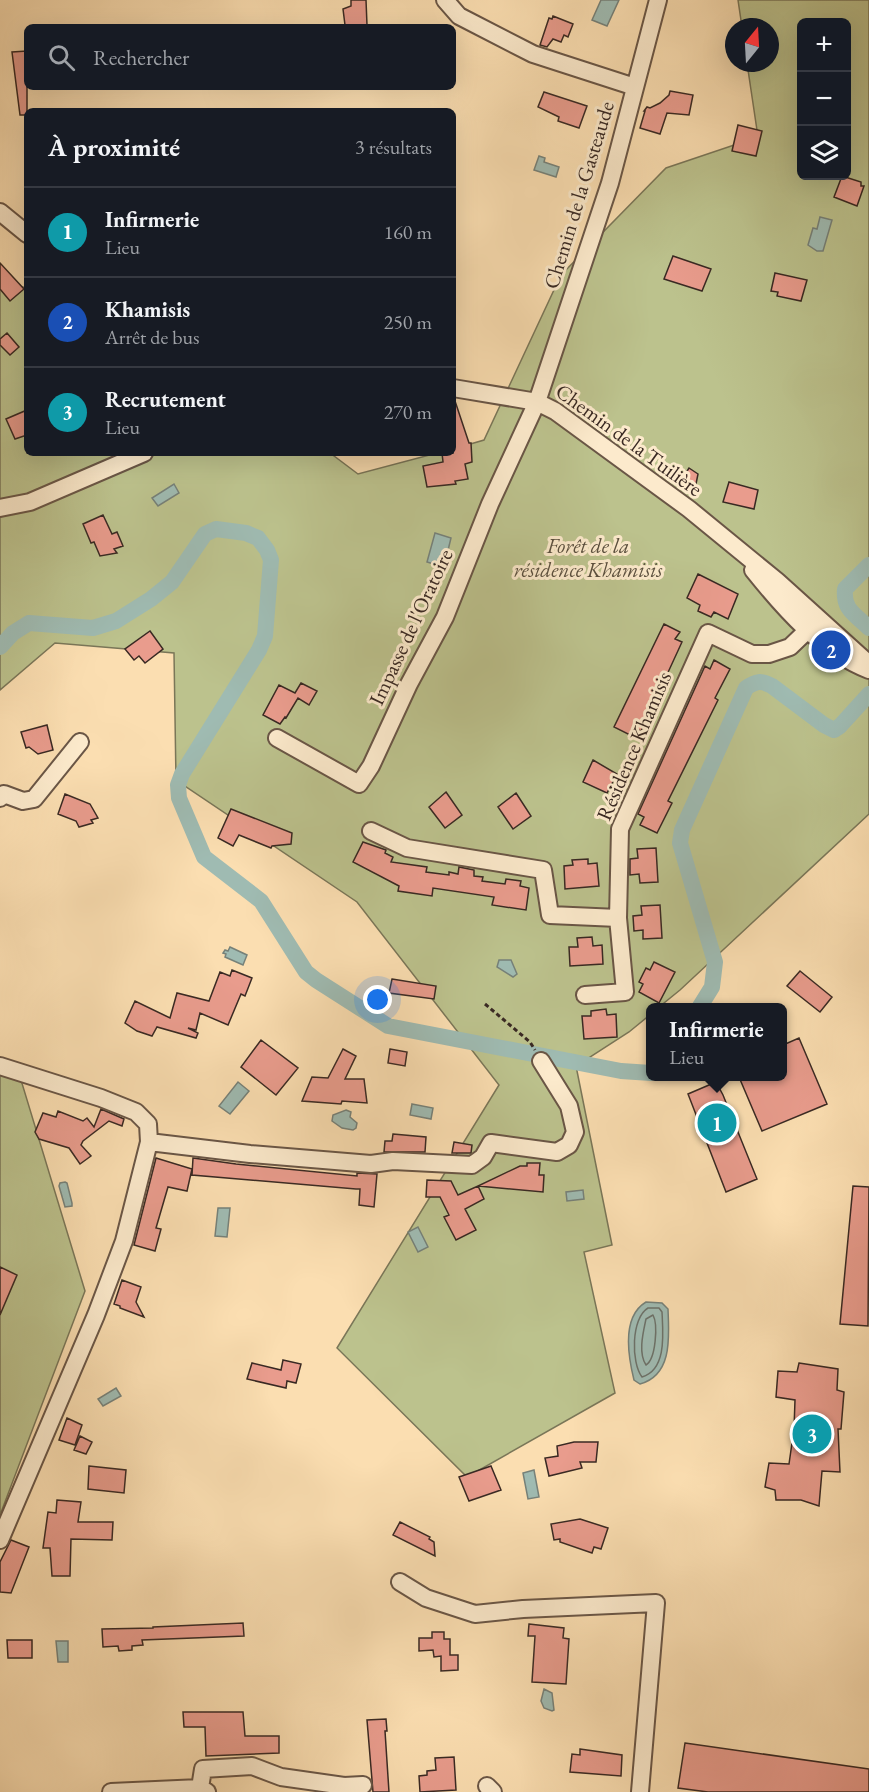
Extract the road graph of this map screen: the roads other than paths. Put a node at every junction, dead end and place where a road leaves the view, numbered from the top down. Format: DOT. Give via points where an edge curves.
graph roads {
  1 [pos="445,0"];
  2 [pos="658,0"];
  3 [pos="635,87"];
  4 [pos="0,212"];
  5 [pos="24,232"];
  6 [pos="456,388"];
  7 [pos="537,402"];
  8 [pos="137,456"];
  9 [pos="0,508"];
  10 [pos="813,623"];
  11 [pos="869,664"];
  12 [pos="869,670"];
  13 [pos="277,738"];
  14 [pos="80,742"];
  15 [pos="0,798"];
  16 [pos="371,831"];
  17 [pos="618,918"];
  18 [pos="585,995"];
  19 [pos="538,1056"];
  20 [pos="0,1066"];
  21 [pos="149,1142"];
  22 [pos="0,1540"];
  23 [pos="400,1582"];
  24 [pos="363,1785"];
  25 [pos="204,1790"];
  26 [pos="111,1792"];
  27 [pos="640,1792"];
  1 -- 3 [label="street" via="459,16 534,54"];
  2 -- 3 [label="street, Chemin de la Gasteaude"];
  3 -- 7 [label="street, Chemin de la Gasteaude" via="610,183"];
  4 -- 5 [label="street"];
  6 -- 7 [label="street, Chemin de la Tuilière"];
  7 -- 10 [label="street, Chemin de la Tuilière" via="555,411 689,509 733,546 769,591"];
  7 -- 13 [label="street, Impasse de l'Oratoire" via="490,504 445,617 359,784"];
  8 -- 9 [label="street" via="30,502"];
  10 -- 11 [label="street" via="853,647"];
  10 -- 12 [label="street" via="835,654"];
  10 -- 17 [label="street, Résidence Khamisis" via="790,647 769,654 752,654 708,633 620,829"];
  14 -- 15 [label="street" via="34,799 23,801 4,794"];
  16 -- 17 [label="street" via="407,848 543,870 550,915"];
  17 -- 18 [label="street" via="625,992"];
  19 -- 21 [label="street" via="569,1106 575,1132 569,1145 557,1152 491,1143 483,1157 472,1165 393,1161 371,1164"];
  20 -- 21 [label="street" via="136,1112 148,1124"];
  21 -- 22 [label="street" via="124,1240 96,1315"];
  23 -- 27 [label="street" via="426,1598 476,1614 656,1603"];
  24 -- 25 [label="street" via="281,1778 252,1766 203,1769"];
  25 -- 26 [label="street"];
}
